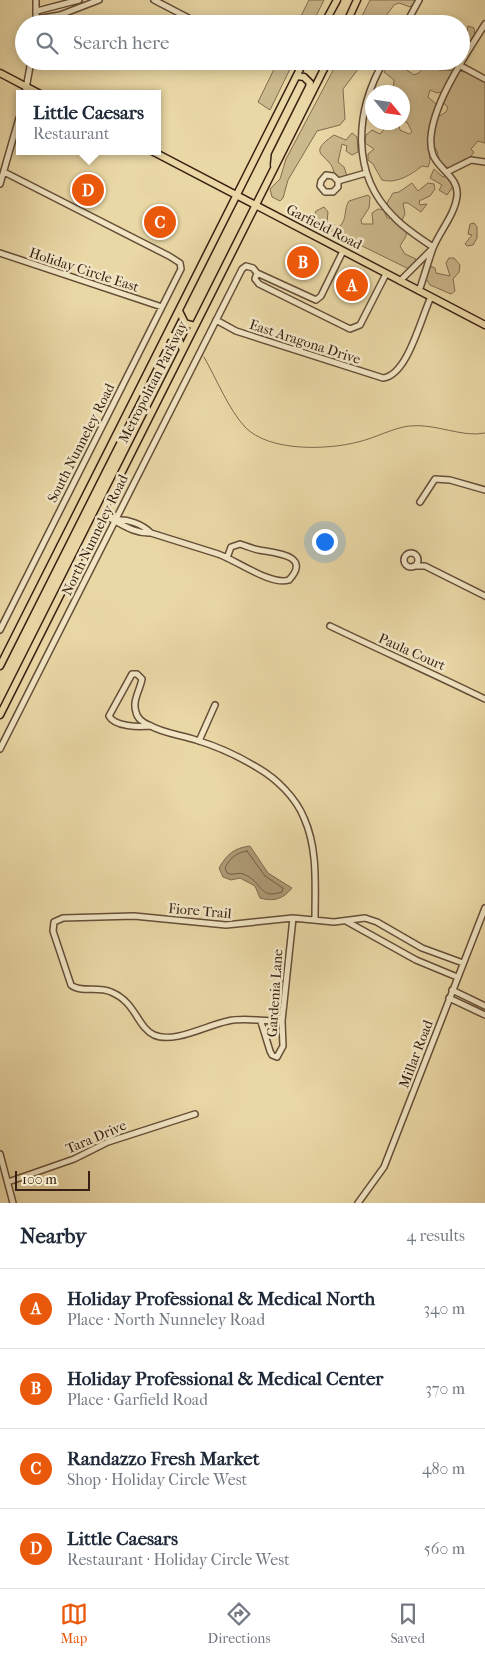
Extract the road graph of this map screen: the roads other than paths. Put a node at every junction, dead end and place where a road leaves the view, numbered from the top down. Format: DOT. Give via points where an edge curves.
graph roads {
  1 [pos="36,0"];
  2 [pos="79,0"];
  3 [pos="99,0"];
  4 [pos="154,0"];
  5 [pos="337,0"];
  6 [pos="357,0"];
  7 [pos="419,0"];
  8 [pos="37,11"];
  9 [pos="37,15"];
  10 [pos="60,15"];
  11 [pos="183,15"];
  12 [pos="329,15"];
  13 [pos="350,15"];
  14 [pos="411,15"];
  15 [pos="485,24"];
  16 [pos="470,48"];
  17 [pos="29,70"];
  18 [pos="299,70"];
  19 [pos="324,70"];
  20 [pos="379,70"];
  21 [pos="457,70"];
  22 [pos="468,70"];
  23 [pos="0,73"];
  24 [pos="296,76"];
  25 [pos="485,79"];
  26 [pos="26,90"];
  27 [pos="16,129"];
  28 [pos="159,155"];
  29 [pos="485,162"];
  30 [pos="274,169"];
  31 [pos="4,172"];
  32 [pos="447,172"];
  33 [pos="366,173"];
  34 [pos="338,181"];
  35 [pos="0,184"];
  36 [pos="236,196"];
  37 [pos="255,206"];
  38 [pos="433,247"];
  39 [pos="343,251"];
  40 [pos="0,253"];
  41 [pos="257,273"];
  42 [pos="386,274"];
  43 [pos="400,281"];
  44 [pos="419,291"];
  45 [pos="431,297"];
  46 [pos="162,307"];
  47 [pos="179,310"];
  48 [pos="216,320"];
  49 [pos="485,325"];
  50 [pos="195,326"];
  51 [pos="167,335"];
  52 [pos="183,350"];
  53 [pos="485,490"];
  54 [pos="420,502"];
  55 [pos="101,514"];
  56 [pos="116,520"];
  57 [pos="227,558"];
  58 [pos="417,558"];
  59 [pos="414,566"];
  60 [pos="425,566"];
  61 [pos="485,596"];
  62 [pos="330,626"];
  63 [pos="0,630"];
  64 [pos="0,666"];
  65 [pos="485,699"];
  66 [pos="215,705"];
  67 [pos="0,715"];
  68 [pos="150,726"];
  69 [pos="199,741"];
  70 [pos="0,749"];
  71 [pos="485,908"];
  72 [pos="293,918"];
  73 [pos="315,919"];
  74 [pos="346,921"];
  75 [pos="462,963"];
  76 [pos="457,977"];
  77 [pos="452,990"];
  78 [pos="449,998"];
  79 [pos="485,1006"];
  80 [pos="485,1015"];
  81 [pos="282,1020"];
  82 [pos="261,1022"];
  83 [pos="195,1114"];
  84 [pos="0,1154"];
  85 [pos="8,1182"];
  86 [pos="14,1203"];
  87 [pos="358,1203"];
  1 -- 8 [label="street"];
  2 -- 8 [label="street"];
  3 -- 10 [label="street"];
  4 -- 11 [label="street"];
  5 -- 12 [label="main road"];
  6 -- 13 [label="main road"];
  7 -- 14 [label="street"];
  8 -- 9 [label="street"];
  15 -- 16 [label="street"];
  17 -- 26 [label="street"];
  18 -- 24 [label="main road, Metropolitan Parkway"];
  19 -- 30 [label="main road, Metropolitan Parkway"];
  20 -- 33 [label="street" via="363,112 360,138"];
  21 -- 32 [label="street" via="440,104 431,139 433,155"];
  22 -- 25 [label="street"];
  23 -- 26 [label="main road"];
  24 -- 30 [label="main road" via="307,79 310,87 275,155"];
  24 -- 36 [label="main road, Metropolitan Parkway"];
  27 -- 31 [label="street"];
  28 -- 36 [label="main road, Garfield Road"];
  29 -- 32 [label="street" via="471,160"];
  30 -- 37 [label="main road, Metropolitan Parkway"];
  31 -- 35 [label="street"];
  31 -- 46 [label="street, South Nunneley Road" via="169,256 181,266"];
  32 -- 38 [label="street" via="456,186 457,199"];
  33 -- 34 [label="street"];
  33 -- 38 [label="street" via="379,199 393,216"];
  36 -- 37 [label="main road, Garfield Road"];
  36 -- 47 [label="main road, Metropolitan Parkway"];
  37 -- 39 [label="main road, Garfield Road"];
  37 -- 50 [label="main road, Metropolitan Parkway"];
  38 -- 43 [label="street"];
  38 -- 44 [label="street"];
  39 -- 41 [label="street, North Nunneley Road" via="316,300"];
  39 -- 42 [label="main road, Garfield Road"];
  40 -- 46 [label="street, Holiday Circle East"];
  41 -- 42 [label="street" via="255,279 259,284 345,328 354,329 360,325"];
  41 -- 48 [label="street, North Nunneley Road" via="246,266 242,269"];
  42 -- 43 [label="main road, Garfield Road"];
  43 -- 44 [label="main road, Garfield Road"];
  44 -- 45 [label="main road, Garfield Road"];
  45 -- 48 [label="street, East Aragona Drive" via="420,328 397,372 390,377 376,376 236,331"];
  45 -- 49 [label="main road, Garfield Road"];
  46 -- 63 [label="street, South Nunneley Road"];
  47 -- 50 [label="main road" via="185,324"];
  47 -- 51 [label="main road, Metropolitan Parkway"];
  48 -- 56 [label="street, North Nunneley Road"];
  50 -- 52 [label="main road, Metropolitan Parkway"];
  51 -- 52 [label="main road" via="178,338"];
  51 -- 64 [label="main road, Metropolitan Parkway"];
  52 -- 55 [label="main road, Metropolitan Parkway"];
  53 -- 54 [label="street" via="457,481 435,479"];
  55 -- 56 [label="street"];
  55 -- 67 [label="main road, Metropolitan Parkway"];
  56 -- 57 [label="street" via="121,526"];
  56 -- 70 [label="street, North Nunneley Road"];
  57 -- 57 [label="street" via="279,581 289,580 296,569 291,558 283,554 240,544 231,547"];
  58 -- 59 [label="street"];
  58 -- 59 [label="street" via="413,553 405,556 405,564"];
  58 -- 60 [label="street"];
  59 -- 60 [label="street"];
  60 -- 61 [label="street"];
  62 -- 65 [label="street, Paula Court" via="404,662 421,666"];
  66 -- 69 [label="street"];
  68 -- 68 [label="street" via="116,722 110,716 132,674 142,679 135,712"];
  68 -- 69 [label="street"];
  69 -- 73 [label="street" via="258,768 284,789 301,811 312,840"];
  71 -- 75 [label="street, Millar Road"];
  72 -- 73 [label="street, Fiore Trail"];
  72 -- 81 [label="street, Gardenia Lane"];
  72 -- 82 [label="street, Fiore Trail" via="226,925 134,916 63,918 54,922 53,931 73,987 103,989 120,996 135,1010 148,1031 162,1037 173,1037 228,1021"];
  73 -- 74 [label="street, Fiore Trail"];
  74 -- 75 [label="street, Fiore Trail" via="365,918 377,922 422,948"];
  74 -- 76 [label="street, Fiore Trail" via="416,960"];
  75 -- 76 [label="street, Millar Road"];
  76 -- 77 [label="street, Millar Road"];
  77 -- 78 [label="street, Millar Road"];
  77 -- 79 [label="street"];
  78 -- 80 [label="street"];
  78 -- 87 [label="street, Millar Road" via="384,1167"];
  81 -- 82 [label="street"];
  81 -- 82 [label="street, Gardenia Lane" via="283,1046 277,1057 270,1051"];
  83 -- 85 [label="street, Tara Drive" via="108,1142 74,1160"];
  84 -- 85 [label="street"];
  85 -- 86 [label="street"];
}
